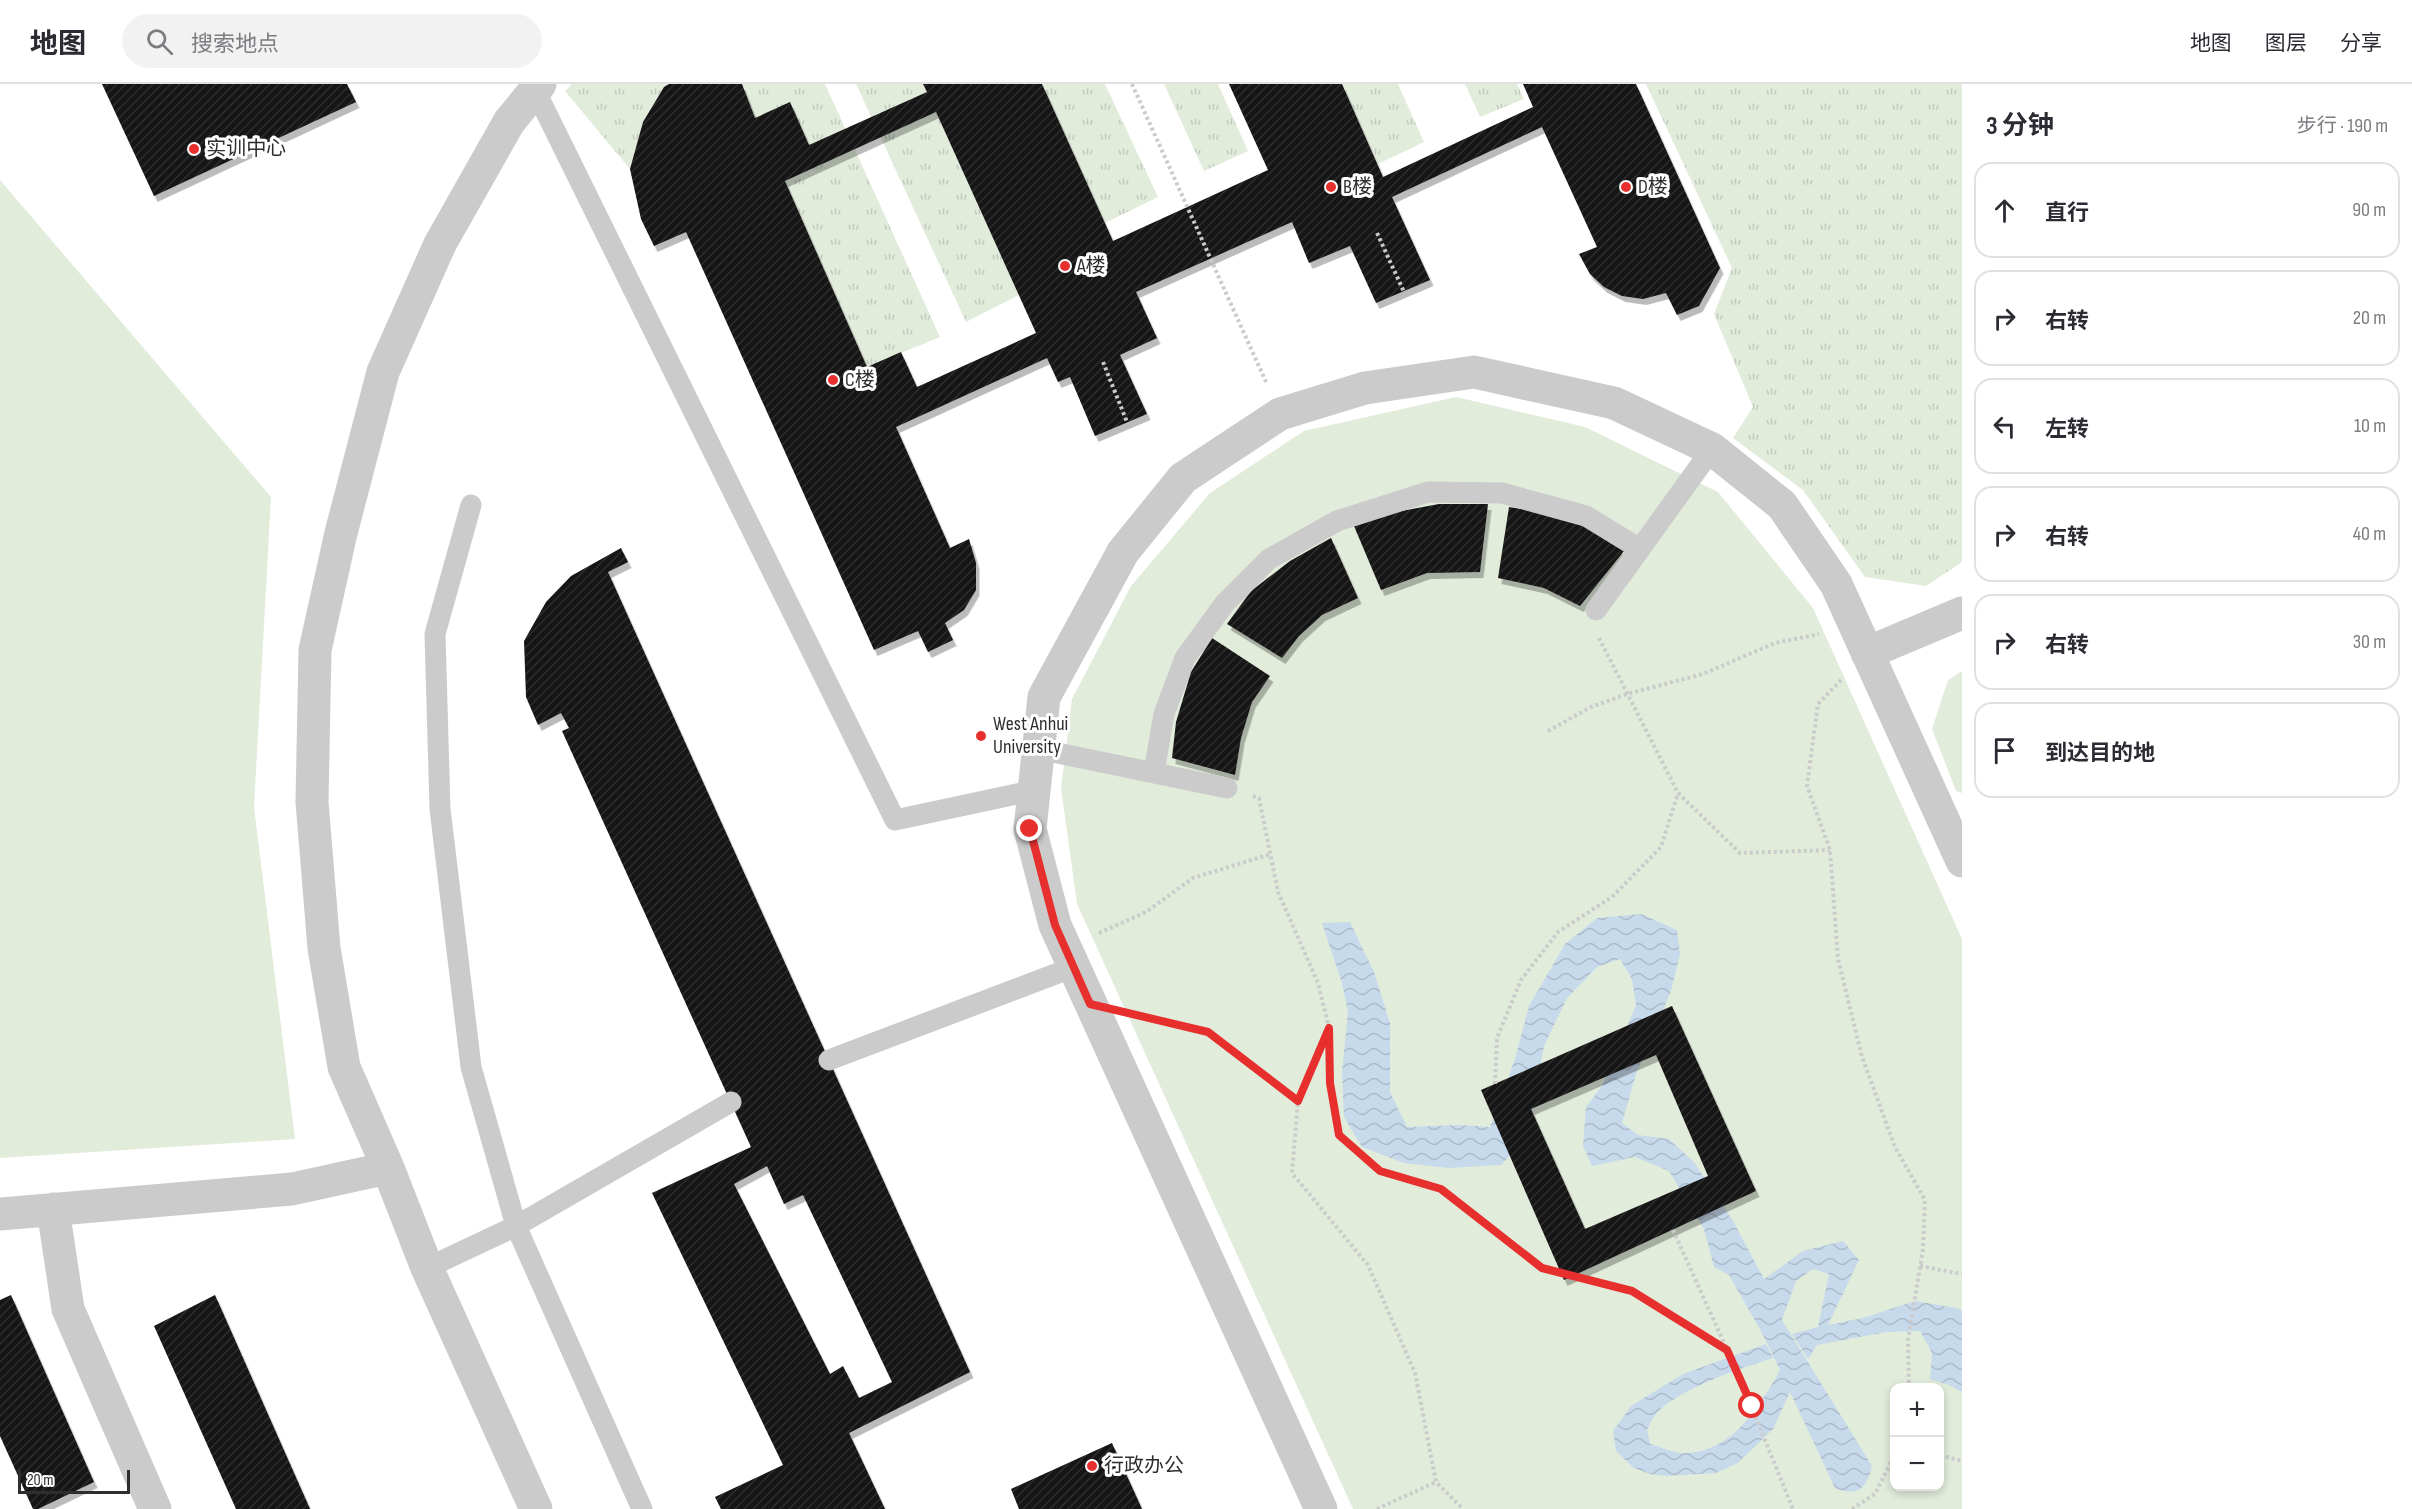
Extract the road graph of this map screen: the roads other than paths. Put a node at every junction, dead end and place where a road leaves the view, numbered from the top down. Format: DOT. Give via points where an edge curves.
graph roads {
  1 [pos="538,87"];
  2 [pos="1712,449"];
  3 [pos="471,505"];
  4 [pos="1640,549"];
  5 [pos="1596,610"];
  6 [pos="1962,613"];
  7 [pos="1861,640"];
  8 [pos="1038,749"];
  9 [pos="1154,772"];
  10 [pos="1227,788"];
  11 [pos="1035,790"];
  12 [pos="1962,861"];
  13 [pos="1070,958"];
  14 [pos="829,1060"];
  15 [pos="730,1102"];
  16 [pos="388,1168"];
  17 [pos="53,1209"];
  18 [pos="0,1214"];
  19 [pos="516,1226"];
  20 [pos="427,1268"];
  21 [pos="150,1507"];
  22 [pos="536,1509"];
  23 [pos="642,1509"];
  24 [pos="1321,1509"];
  1 -- 11 [label="lane" via="895,820"];
  1 -- 16 [label="street" via="509,122 440,244 383,372 315,650 312,802 324,948 344,1067"];
  2 -- 4 [label="lane"];
  2 -- 7 [label="street" via="1782,505 1836,584"];
  2 -- 8 [label="street" via="1614,403 1474,372 1365,388 1281,414 1184,477 1123,552 1044,697"];
  3 -- 19 [label="lane" via="435,634 440,808 471,1067"];
  4 -- 5 [label="lane"];
  4 -- 9 [label="lane" via="1586,516 1502,493 1428,492 1337,520 1269,559 1225,603 1185,658 1164,714"];
  6 -- 7 [label="street"];
  7 -- 12 [label="street"];
  8 -- 9 [label="lane"];
  8 -- 11 [label="street"];
  9 -- 10 [label="lane"];
  11 -- 13 [label="street" via="1030,829 1055,925"];
  13 -- 14 [label="lane"];
  13 -- 24 [label="street"];
  15 -- 19 [label="lane"];
  16 -- 17 [label="street" via="292,1189"];
  16 -- 20 [label="street"];
  17 -- 18 [label="street"];
  17 -- 21 [label="street" via="68,1309"];
  19 -- 20 [label="lane"];
  19 -- 23 [label="lane"];
  20 -- 22 [label="street"];
}
